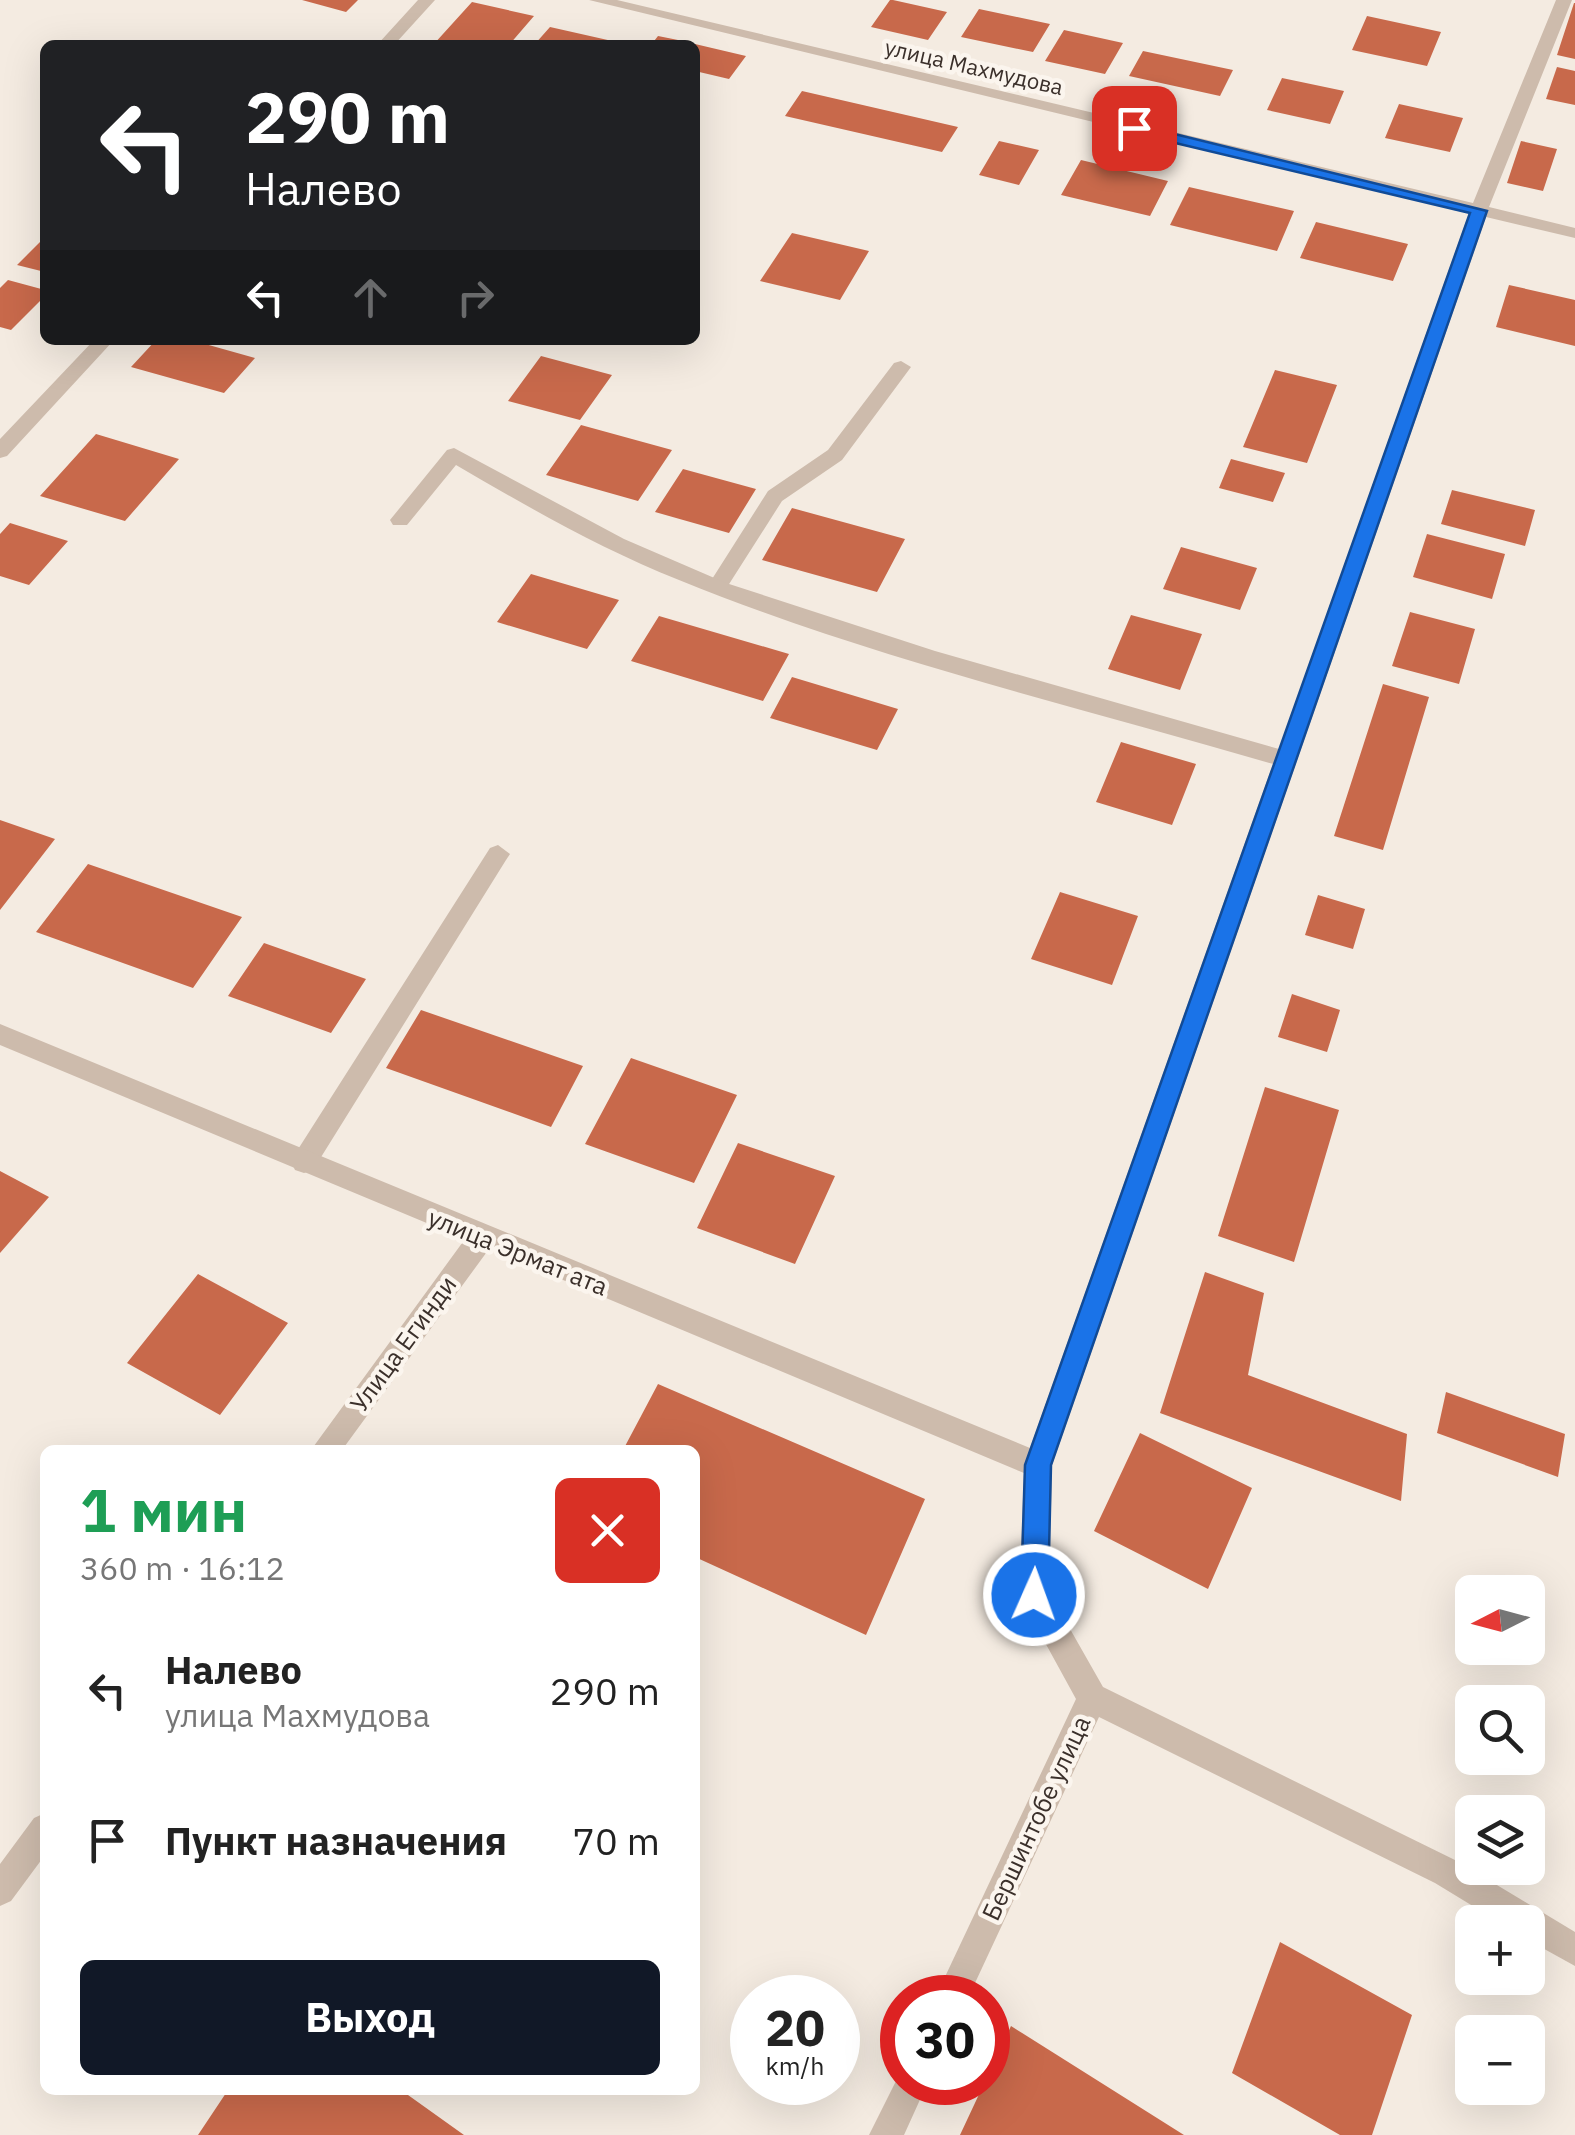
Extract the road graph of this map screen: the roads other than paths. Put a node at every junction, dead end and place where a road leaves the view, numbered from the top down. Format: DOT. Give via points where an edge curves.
graph roads {
  1 [pos="427,0"];
  2 [pos="596,0"];
  3 [pos="1564,0"];
  4 [pos="390,40"];
  5 [pos="1479,211"];
  6 [pos="1575,233"];
  7 [pos="100,345"];
  8 [pos="902,367"];
  9 [pos="0,450"];
  10 [pos="400,520"];
  11 [pos="717,587"];
  12 [pos="1287,760"];
  13 [pos="498,854"];
  14 [pos="0,1034"];
  15 [pos="304,1162"];
  16 [pos="482,1237"];
  17 [pos="329,1445"];
  18 [pos="1038,1465"];
  19 [pos="1092,1698"];
  20 [pos="40,1836"];
  21 [pos="0,1890"];
  22 [pos="1575,1950"];
  23 [pos="962,1975"];
  24 [pos="900,2105"];
  25 [pos="886,2135"];
  1 -- 4 [label="street"];
  2 -- 5 [label="street, улица Махмудова"];
  3 -- 5 [label="street, Бершинтобе улица"];
  5 -- 6 [label="street, улица Махмудова"];
  5 -- 12 [label="street, Бершинтобе улица"];
  7 -- 9 [label="street"];
  8 -- 11 [label="street" via="835,455 774,496"];
  10 -- 11 [label="street" via="454,455 566,520"];
  11 -- 12 [label="street"];
  12 -- 18 [label="street, Бершинтобе улица"];
  13 -- 15 [label="street"];
  14 -- 15 [label="street, улица Эрмат ата"];
  15 -- 16 [label="street, улица Эрмат ата"];
  16 -- 17 [label="street, Улица Егинди"];
  16 -- 18 [label="street, улица Эрмат ата"];
  18 -- 19 [label="street, Бершинтобе улица" via="1034,1595"];
  19 -- 22 [label="street" via="1446,1872"];
  19 -- 23 [label="street, Бершинтобе улица"];
  20 -- 21 [label="street"];
  24 -- 25 [label="street"];
}
